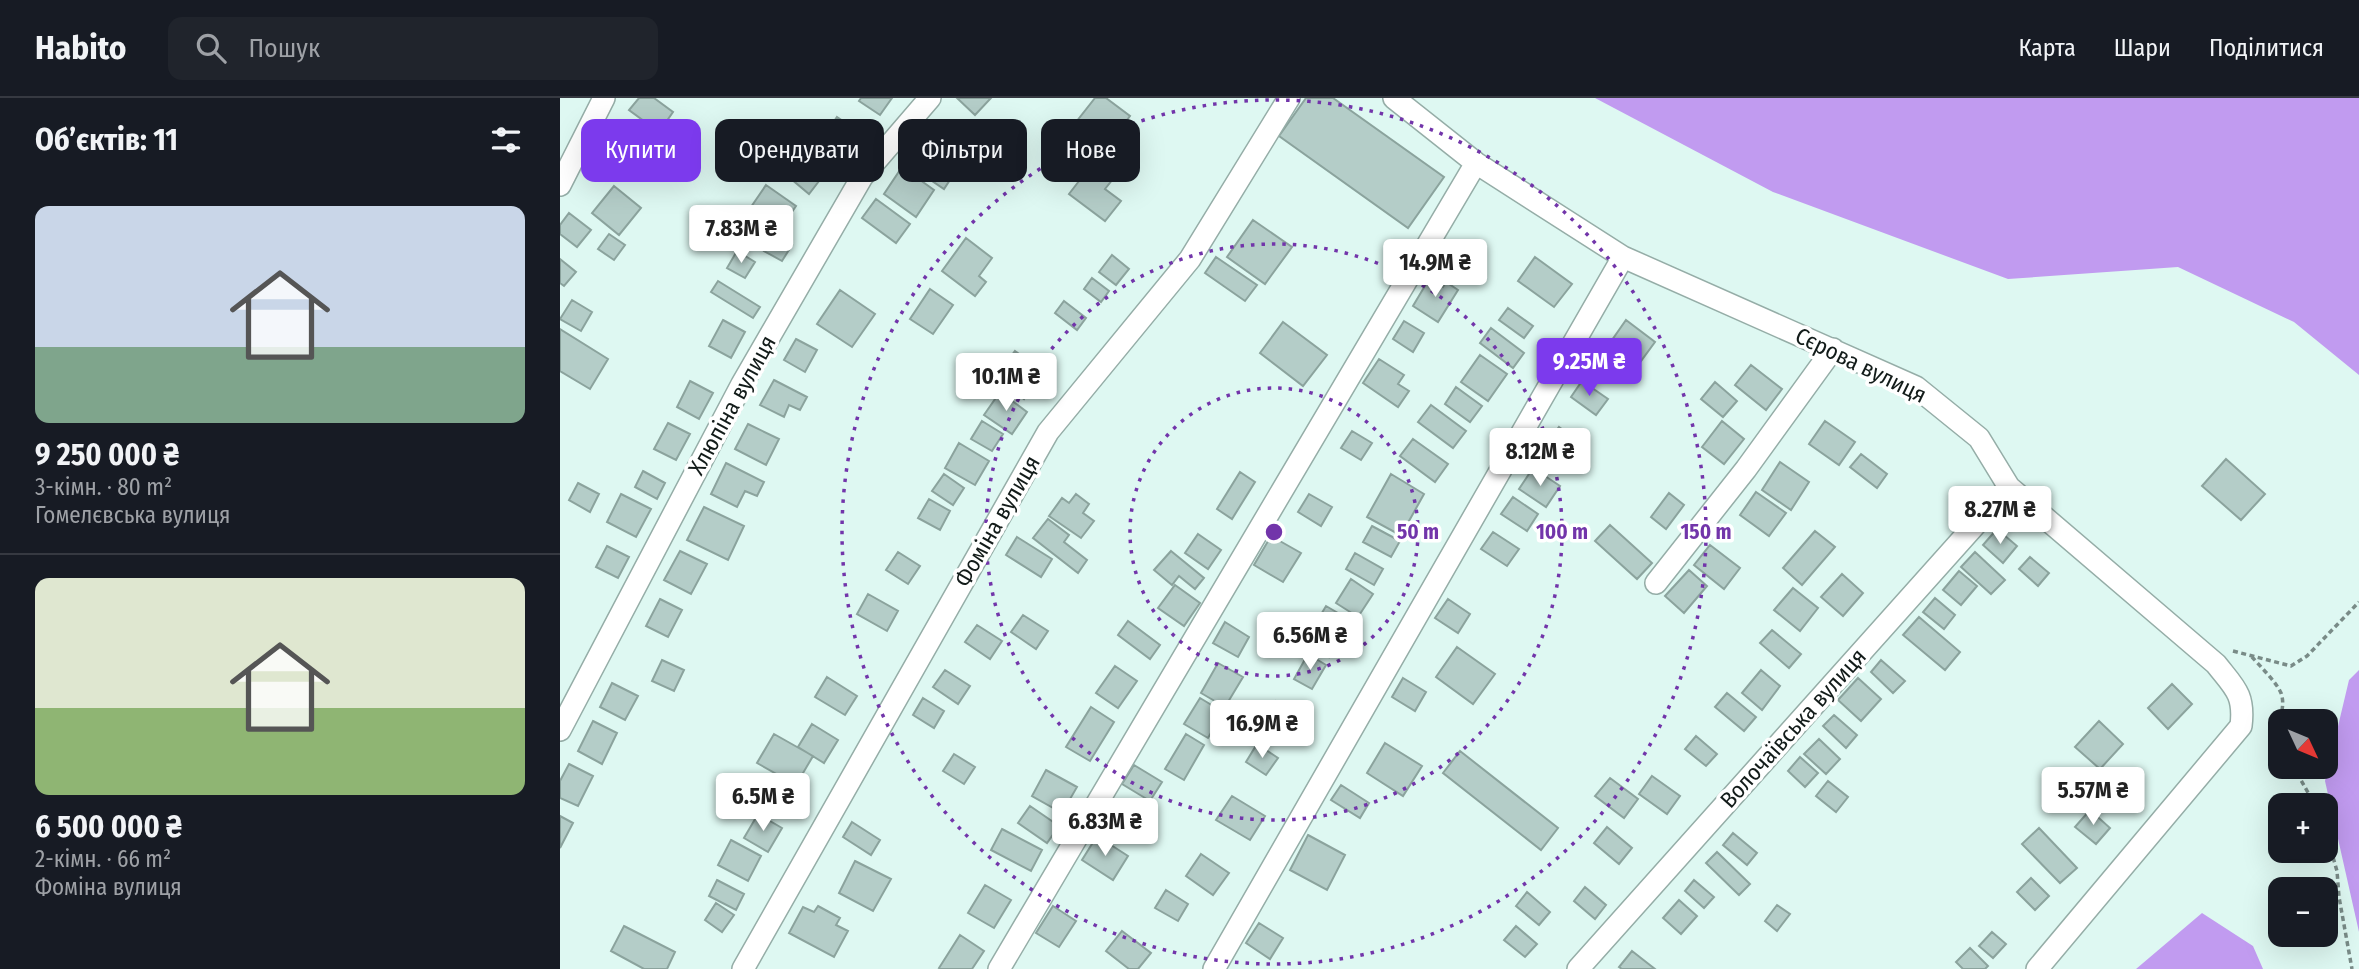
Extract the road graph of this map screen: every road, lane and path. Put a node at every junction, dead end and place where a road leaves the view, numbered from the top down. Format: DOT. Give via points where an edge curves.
graph roads {
  1 [pos="604,98"];
  2 [pos="930,98"];
  3 [pos="1289,98"];
  4 [pos="1394,98"];
  5 [pos="1476,163"];
  6 [pos="560,185"];
  7 [pos="1623,257"];
  8 [pos="1833,349"];
  9 [pos="2009,487"];
  10 [pos="1656,583"];
  11 [pos="2359,602"];
  12 [pos="2251,655"];
  13 [pos="2216,664"];
  14 [pos="2282,709"];
  15 [pos="560,730"];
  16 [pos="2335,863"];
  17 [pos="743,969"];
  18 [pos="999,969"];
  19 [pos="1214,969"];
  20 [pos="1578,969"];
  21 [pos="2037,969"];
  22 [pos="2352,969"];
  1 -- 6 [label="street"];
  2 -- 15 [label="street, Хлюпіна вулиця" via="862,177 742,384"];
  3 -- 17 [label="street, Фоміна вулиця" via="1190,258 1048,432"];
  4 -- 5 [label="street, Сєрова вулиця"];
  5 -- 7 [label="street, Сєрова вулиця"];
  5 -- 18 [label="street"];
  7 -- 8 [label="street, Сєрова вулиця"];
  7 -- 19 [label="street"];
  8 -- 9 [label="street, Сєрова вулиця" via="1916,387 1939,404 1979,439"];
  8 -- 10 [label="street"];
  9 -- 13 [label="street, Сєрова вулиця"];
  9 -- 20 [label="street, Волочаївська вулиця"];
  11 -- 12 [label="path" via="2307,656 2291,666"];
  12 -- 13 [label="path" via="2228,650"];
  12 -- 14 [label="path" via="2281,694"];
  13 -- 21 [label="street, Сєрова вулиця" via="2244,706 2241,726"];
  16 -- 22 [label="path"];
}
